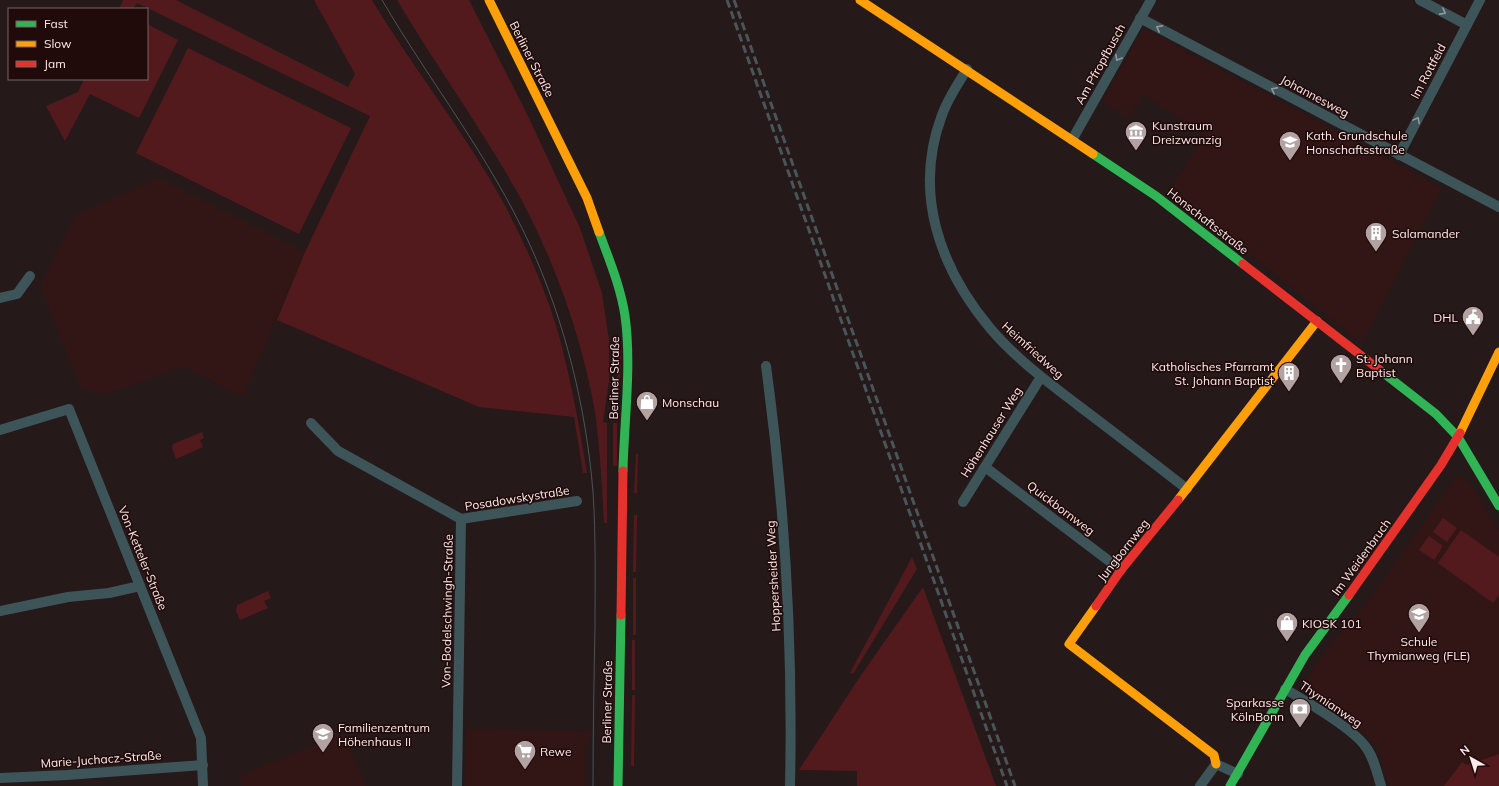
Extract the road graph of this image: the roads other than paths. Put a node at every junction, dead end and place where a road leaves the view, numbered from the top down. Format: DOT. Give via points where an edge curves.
graph roads {
  1 [pos="489,0"];
  2 [pos="860,0"];
  3 [pos="1151,0"];
  4 [pos="1420,0"];
  5 [pos="1480,0"];
  6 [pos="1140,18"];
  7 [pos="1467,24"];
  8 [pos="967,69"];
  9 [pos="1072,140"];
  10 [pos="1398,155"];
  11 [pos="1499,207"];
  12 [pos="30,276"];
  13 [pos="0,298"];
  14 [pos="1317,321"];
  15 [pos="1499,352"];
  16 [pos="766,366"];
  17 [pos="1041,377"];
  18 [pos="311,423"];
  19 [pos="0,430"];
  20 [pos="1458,437"];
  21 [pos="985,467"];
  22 [pos="1187,489"];
  23 [pos="577,501"];
  24 [pos="963,502"];
  25 [pos="1499,506"];
  26 [pos="461,520"];
  27 [pos="1121,570"];
  28 [pos="140,586"];
  29 [pos="0,611"];
  30 [pos="1284,689"];
  31 [pos="1216,764"];
  32 [pos="203,765"];
  33 [pos="1238,774"];
  34 [pos="0,778"];
  35 [pos="204,786"];
  36 [pos="457,786"];
  37 [pos="618,786"];
  38 [pos="790,786"];
  39 [pos="1200,786"];
  40 [pos="1230,786"];
  41 [pos="1381,786"];
  1 -- 37 [label="street, Berliner Straße" via="586,198 614,270 625,316 628,371 623,463"];
  2 -- 8 [label="street, Honschaftsstraße"];
  3 -- 6 [label="street, Am Pfropfbusch"];
  4 -- 7 [label="street, one-way"];
  5 -- 7 [label="street, Im Rottfeld"];
  6 -- 9 [label="street, Am Pfropfbusch, one-way"];
  10 -- 6 [label="street, Johannesweg, one-way"];
  10 -- 7 [label="street, Im Rottfeld, one-way"];
  8 -- 9 [label="street, Honschaftsstraße"];
  8 -- 17 [label="street, Heimfriedweg" via="952,92 935,139 930,164 933,219 953,274 972,304 990,328"];
  9 -- 14 [label="street, Honschaftsstraße" via="1162,200"];
  10 -- 11 [label="street, Johannesweg"];
  12 -- 13 [label="street" via="17,294"];
  14 -- 20 [label="street, Honschaftsstraße" via="1436,414"];
  14 -- 22 [label="street, Jungbornweg"];
  15 -- 20 [label="street, Im Weidenbruch"];
  16 -- 38 [label="street, Hoppersheider Weg" via="781,499 789,632"];
  17 -- 21 [label="street, Höhenhauser Weg"];
  17 -- 22 [label="street, Heimfriedweg"];
  18 -- 26 [label="street, Von-Bodelschwingh-Straße" via="338,451"];
  19 -- 28 [label="street, Von-Ketteler-Straße" via="69,409"];
  20 -- 25 [label="street, Honschaftsstraße"];
  20 -- 30 [label="street, Im Weidenbruch" via="1436,474 1305,655"];
  21 -- 24 [label="street, Höhenhauser Weg"];
  21 -- 27 [label="street, Quickbornweg"];
  22 -- 27 [label="street, Jungbornweg"];
  23 -- 26 [label="street, Posadowskystraße"];
  26 -- 36 [label="street, Von-Bodelschwingh-Straße"];
  27 -- 31 [label="street, Jungbornweg" via="1069,644 1214,755"];
  28 -- 29 [label="street"];
  28 -- 32 [label="street, Von-Ketteler-Straße" via="201,738"];
  30 -- 33 [label="street, Im Weidenbruch"];
  30 -- 41 [label="street, Thymianweg" via="1358,737 1369,751"];
  31 -- 33 [label="street"];
  31 -- 39 [label="street"];
  32 -- 34 [label="street, Marie-Juchacz-Straße"];
  32 -- 35 [label="street, Von-Ketteler-Straße"];
  33 -- 40 [label="street, Im Weidenbruch"];
}
